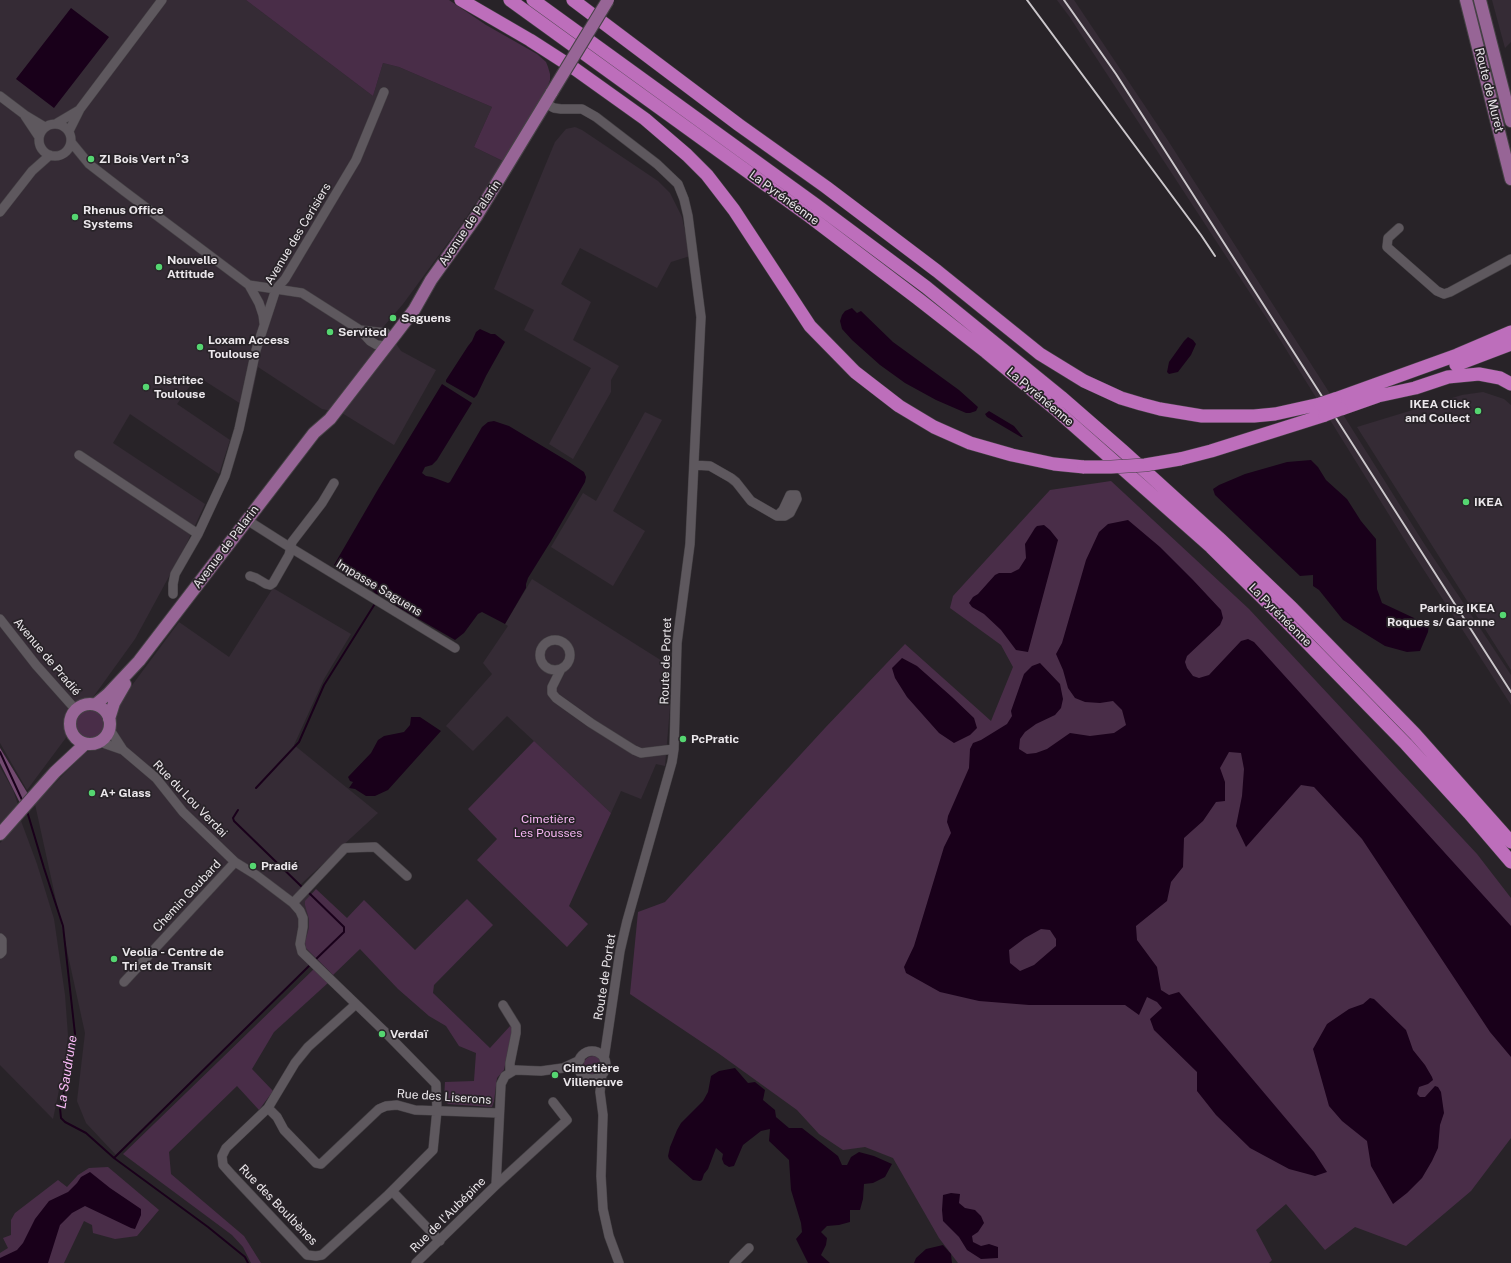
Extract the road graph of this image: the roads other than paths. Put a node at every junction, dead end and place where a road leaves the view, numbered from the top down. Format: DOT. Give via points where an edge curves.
graph roads {
  1 [pos="162,0"];
  2 [pos="461,0"];
  3 [pos="510,0"];
  4 [pos="533,0"];
  5 [pos="573,0"];
  6 [pos="608,0"];
  7 [pos="1466,0"];
  8 [pos="1480,0"];
  9 [pos="384,92"];
  10 [pos="0,96"];
  11 [pos="545,103"];
  12 [pos="80,109"];
  13 [pos="25,115"];
  14 [pos="1511,121"];
  15 [pos="58,123"];
  16 [pos="45,127"];
  17 [pos="69,131"];
  18 [pos="39,137"];
  19 [pos="71,142"];
  20 [pos="41,147"];
  21 [pos="62,154"];
  22 [pos="50,155"];
  23 [pos="86,162"];
  24 [pos="32,171"];
  25 [pos="1511,179"];
  26 [pos="0,212"];
  27 [pos="1400,228"];
  28 [pos="1508,263"];
  29 [pos="250,285"];
  30 [pos="276,289"];
  31 [pos="264,323"];
  32 [pos="1511,332"];
  33 [pos="379,343"];
  34 [pos="1511,344"];
  35 [pos="1511,384"];
  36 [pos="1378,396"];
  37 [pos="1338,404"];
  38 [pos="1322,409"];
  39 [pos="79,455"];
  40 [pos="694,465"];
  41 [pos="334,483"];
  42 [pos="777,516"];
  43 [pos="247,520"];
  44 [pos="198,534"];
  45 [pos="291,548"];
  46 [pos="250,576"];
  47 [pos="174,594"];
  48 [pos="0,619"];
  49 [pos="455,648"];
  50 [pos="139,661"];
  51 [pos="561,669"];
  52 [pos="96,704"];
  53 [pos="76,710"];
  54 [pos="110,725"];
  55 [pos="72,734"];
  56 [pos="100,742"];
  57 [pos="85,744"];
  58 [pos="674,749"];
  59 [pos="124,750"];
  60 [pos="55,772"];
  61 [pos="0,834"];
  62 [pos="1511,842"];
  63 [pos="235,862"];
  64 [pos="1511,862"];
  65 [pos="406,876"];
  66 [pos="293,903"];
  67 [pos="0,938"];
  68 [pos="0,954"];
  69 [pos="124,982"];
  70 [pos="356,1004"];
  71 [pos="503,1005"];
  72 [pos="606,1042"];
  73 [pos="591,1052"];
  74 [pos="604,1059"];
  75 [pos="580,1060"];
  76 [pos="563,1068"];
  77 [pos="510,1072"];
  78 [pos="580,1073"];
  79 [pos="602,1074"];
  80 [pos="589,1079"];
  81 [pos="600,1092"];
  82 [pos="553,1102"];
  83 [pos="268,1108"];
  84 [pos="437,1110"];
  85 [pos="498,1112"];
  86 [pos="496,1185"];
  87 [pos="390,1193"];
  88 [pos="440,1241"];
  89 [pos="749,1248"];
  90 [pos="416,1263"];
  91 [pos="619,1263"];
  92 [pos="734,1263"];
  1 -- 12 [label="street"];
  2 -- 38 [label="highway, bridge" via="575,69 645,119 687,155 707,175 734,210 810,326 856,372 899,406 934,427 970,443 1012,455 1054,464 1111,467 1145,465 1211,451"];
  3 -- 64 [label="highway, La Pyrénéenne" via="815,220 930,308 1055,409 1211,547 1284,619 1406,744"];
  4 -- 62 [label="highway, La Pyrénéenne" via="932,292 1123,450 1292,608 1415,734"];
  5 -- 38 [label="highway" via="937,271 1040,354 1084,381 1141,404 1202,416 1254,416"];
  6 -- 11 [label="main road, Avenue de Palarin, bridge"];
  7 -- 25 [label="main road, Route de Muret"];
  8 -- 14 [label="main road, Route de Muret"];
  9 -- 30 [label="street, Avenue des Cerisiers" via="356,160 285,279"];
  10 -- 13 [label="street"];
  11 -- 33 [label="main road, Avenue de Palarin" via="476,216 412,312"];
  11 -- 40 [label="street, Route de Portet" via="554,108 582,109 596,117 657,164 678,184 684,199 701,317"];
  12 -- 15 [label="street"];
  12 -- 17 [label="street"];
  13 -- 16 [label="street"];
  13 -- 18 [label="street"];
  15 -- 16 [label="street"];
  15 -- 17 [label="street"];
  16 -- 18 [label="street"];
  17 -- 19 [label="street"];
  18 -- 20 [label="street"];
  19 -- 21 [label="street"];
  19 -- 23 [label="street"];
  20 -- 22 [label="street"];
  20 -- 24 [label="street"];
  21 -- 22 [label="street"];
  21 -- 23 [label="street"];
  22 -- 24 [label="street"];
  23 -- 29 [label="street"];
  24 -- 26 [label="street"];
  27 -- 28 [label="street" via="1388,238 1387,247 1437,291 1444,294"];
  29 -- 30 [label="street"];
  29 -- 31 [label="street" via="264,316"];
  30 -- 31 [label="street, Avenue des Cerisiers"];
  30 -- 33 [label="street" via="302,293"];
  31 -- 44 [label="street, Avenue des Cerisiers" via="225,476"];
  32 -- 37 [label="highway"];
  33 -- 43 [label="main road, Avenue de Palarin"];
  34 -- 36 [label="highway"];
  35 -- 36 [label="highway" via="1500,378 1478,374 1466,375 1448,377"];
  36 -- 37 [label="highway"];
  37 -- 38 [label="highway, bridge"];
  39 -- 44 [label="street"];
  40 -- 42 [label="street" via="710,466 731,478 751,501"];
  40 -- 58 [label="street, Route de Portet" via="690,544 677,643"];
  41 -- 45 [label="street" via="292,542"];
  43 -- 45 [label="street, Impasse Saguens"];
  43 -- 50 [label="main road, Avenue de Palarin"];
  44 -- 47 [label="street, Avenue des Cerisiers" via="175,574"];
  45 -- 46 [label="street" via="273,583 266,584"];
  45 -- 49 [label="street, Impasse Saguens"];
  48 -- 53 [label="street, Avenue de Pradié"];
  50 -- 52 [label="main road, Avenue de Palarin"];
  50 -- 54 [label="main road, Avenue de Palarin" via="116,698"];
  51 -- 58 [label="street" via="552,687 552,693 590,724 641,753"];
  52 -- 53 [label="main road" via="85,705"];
  52 -- 54 [label="main road" via="108,713"];
  53 -- 55 [label="main road" via="71,717"];
  54 -- 56 [label="main road" via="107,737"];
  54 -- 59 [label="street, Rue du Lou Verdai"];
  55 -- 57 [label="main road"];
  55 -- 60 [label="main road" via="68,748"];
  56 -- 57 [label="main road"];
  56 -- 59 [label="street"];
  57 -- 60 [label="main road"];
  58 -- 72 [label="street, Route de Portet" via="620,951"];
  59 -- 63 [label="street, Rue du Lou Verdai" via="156,778 183,812"];
  60 -- 61 [label="main road"];
  63 -- 66 [label="street, Rue du Lou Verdai"];
  63 -- 69 [label="street, Chemin Goubard"];
  65 -- 66 [label="street" via="375,847 345,848"];
  66 -- 70 [label="street, Rue du Lou Verdai" via="303,918 300,944 302,952"];
  67 -- 68 [label="street"];
  70 -- 83 [label="street, Rue des Boulbènes" via="308,1047"];
  70 -- 84 [label="street, Rue du Lou Verdai" via="436,1084"];
  71 -- 77 [label="street" via="516,1026"];
  72 -- 73 [label="street"];
  72 -- 74 [label="street, Route de Portet"];
  73 -- 74 [label="street" via="599,1054"];
  73 -- 75 [label="street" via="584,1054"];
  74 -- 79 [label="street" via="606,1067"];
  75 -- 76 [label="street"];
  75 -- 78 [label="street"];
  76 -- 77 [label="street" via="541,1072"];
  76 -- 78 [label="street"];
  77 -- 85 [label="street, Rue de l'Aubépine" via="500,1084"];
  78 -- 80 [label="street"];
  79 -- 80 [label="street"];
  79 -- 81 [label="street"];
  80 -- 81 [label="street"];
  81 -- 91 [label="street" via="604,1115 601,1176 603,1210"];
  82 -- 86 [label="street" via="567,1120"];
  83 -- 84 [label="street, Rue des Liserons" via="289,1136 316,1163 321,1164 386,1106"];
  83 -- 87 [label="street, Rue des Boulbènes" via="226,1148 222,1156 224,1165 307,1255 322,1255"];
  84 -- 85 [label="street, Rue des Liserons"];
  84 -- 87 [label="street, Rue du Lou Verdai" via="433,1150"];
  85 -- 86 [label="street, Rue de l'Aubépine"];
  86 -- 88 [label="street, Rue de l'Aubépine"];
  87 -- 88 [label="street"];
  88 -- 90 [label="street, Rue de l'Aubépine"];
  89 -- 92 [label="street"];
}
